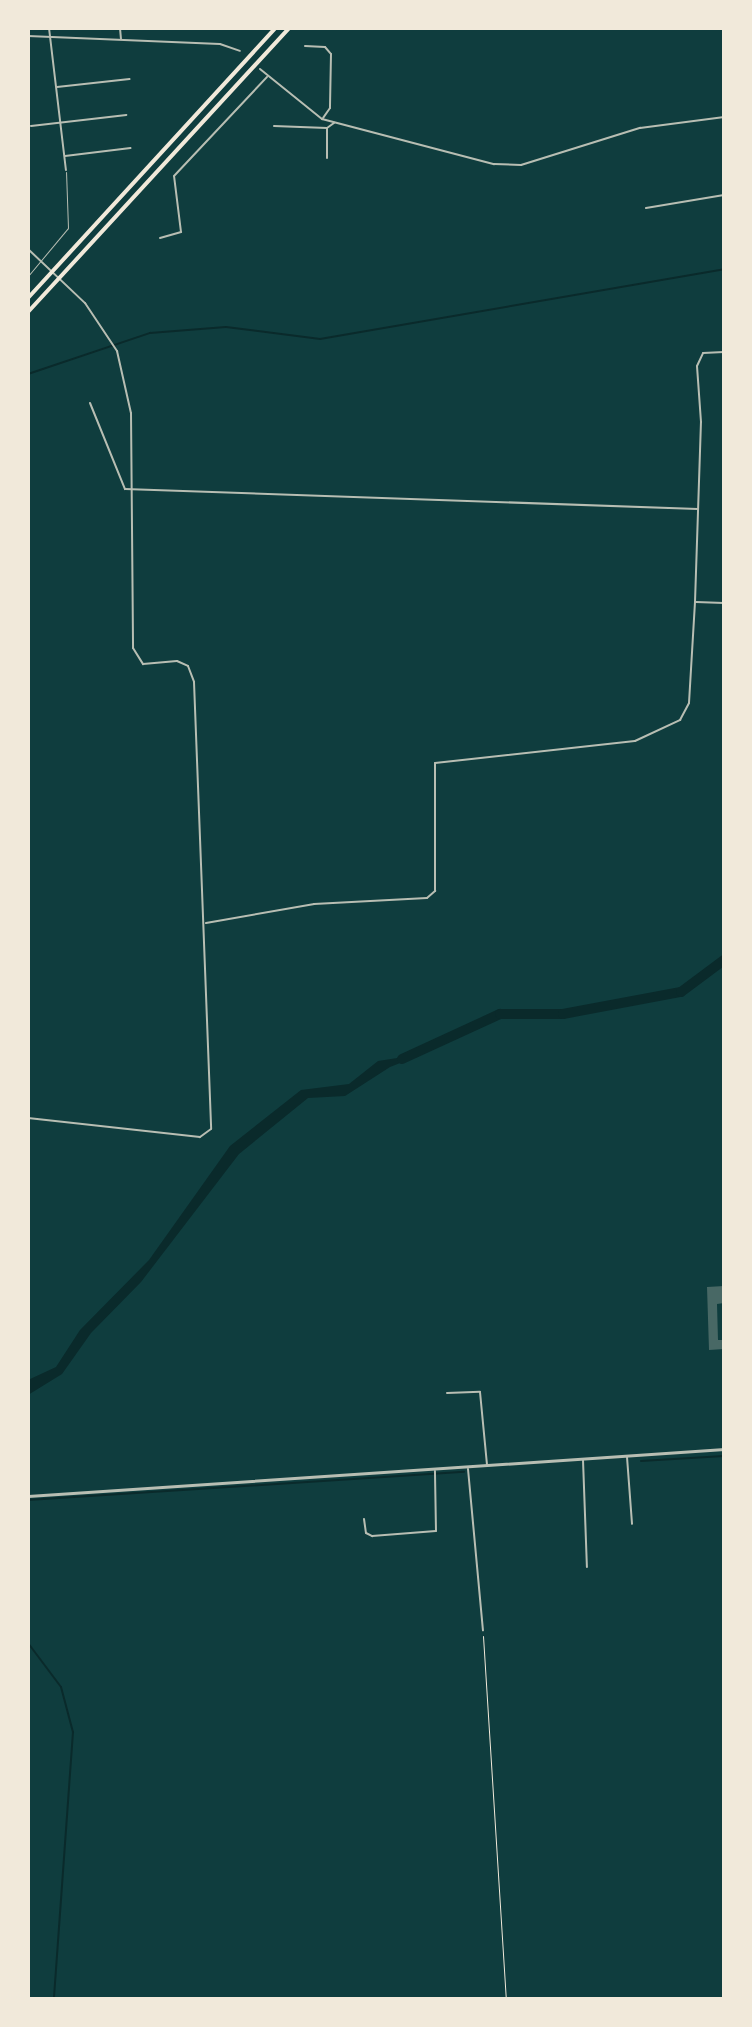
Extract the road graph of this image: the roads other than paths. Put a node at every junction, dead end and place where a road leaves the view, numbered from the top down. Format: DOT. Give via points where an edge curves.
graph roads {
  1 [pos="49,28"];
  2 [pos="120,28"];
  3 [pos="275,28"];
  4 [pos="289,28"];
  5 [pos="28,36"];
  6 [pos="50,37"];
  7 [pos="121,39"];
  8 [pos="305,46"];
  9 [pos="240,51"];
  10 [pos="260,69"];
  11 [pos="268,76"];
  12 [pos="130,79"];
  13 [pos="57,87"];
  14 [pos="126,115"];
  15 [pos="724,117"];
  16 [pos="322,119"];
  17 [pos="61,122"];
  18 [pos="335,123"];
  19 [pos="31,126"];
  20 [pos="274,126"];
  21 [pos="327,128"];
  22 [pos="131,148"];
  23 [pos="64,157"];
  24 [pos="327,158"];
  25 [pos="66,170"];
  26 [pos="724,195"];
  27 [pos="646,208"];
  28 [pos="160,238"];
  29 [pos="28,249"];
  30 [pos="28,276"];
  31 [pos="28,298"];
  32 [pos="28,312"];
  33 [pos="724,352"];
  34 [pos="90,403"];
  35 [pos="133,490"];
  36 [pos="698,509"];
  37 [pos="695,602"];
  38 [pos="724,603"];
  39 [pos="204,923"];
  40 [pos="28,1118"];
  41 [pos="447,1393"];
  42 [pos="724,1449"];
  43 [pos="627,1457"];
  44 [pos="583,1460"];
  45 [pos="487,1466"];
  46 [pos="468,1467"];
  47 [pos="435,1470"];
  48 [pos="28,1496"];
  49 [pos="364,1519"];
  50 [pos="632,1524"];
  51 [pos="587,1567"];
  52 [pos="483,1630"];
  1 -- 6 [label="street"];
  2 -- 7 [label="street"];
  3 -- 31 [label="highway"];
  4 -- 32 [label="highway"];
  5 -- 6 [label="street"];
  6 -- 7 [label="street"];
  6 -- 13 [label="street"];
  7 -- 9 [label="street" via="220,44"];
  8 -- 16 [label="street" via="325,47 331,54 330,108"];
  10 -- 11 [label="street"];
  11 -- 16 [label="street"];
  11 -- 28 [label="street" via="174,176 181,232"];
  12 -- 13 [label="street"];
  13 -- 17 [label="street"];
  14 -- 17 [label="street"];
  15 -- 18 [label="street" via="640,128 508,166"];
  16 -- 18 [label="street"];
  17 -- 19 [label="street"];
  17 -- 23 [label="street"];
  18 -- 21 [label="street"];
  20 -- 21 [label="street"];
  21 -- 24 [label="street"];
  22 -- 23 [label="street"];
  23 -- 25 [label="street"];
  25 -- 30 [label="lane" via="68,228"];
  26 -- 27 [label="street"];
  29 -- 35 [label="street" via="79,297 117,351 130,394"];
  33 -- 36 [label="street" via="703,353 697,366"];
  34 -- 35 [label="street" via="122,483"];
  35 -- 36 [label="street"];
  35 -- 39 [label="street" via="133,648 143,664 177,661 188,666 194,682"];
  36 -- 37 [label="street"];
  37 -- 38 [label="street"];
  37 -- 39 [label="street" via="689,703 680,720 663,732 635,741 435,763 436,883 427,898 314,904"];
  39 -- 40 [label="street" via="208,1135"];
  41 -- 45 [label="street" via="480,1392"];
  42 -- 43 [label="street"];
  43 -- 44 [label="street"];
  43 -- 50 [label="street"];
  44 -- 45 [label="street"];
  44 -- 51 [label="street"];
  45 -- 46 [label="street"];
  46 -- 47 [label="street"];
  46 -- 52 [label="street"];
  47 -- 48 [label="street"];
  47 -- 49 [label="street" via="436,1531 372,1536 366,1533"];
}
